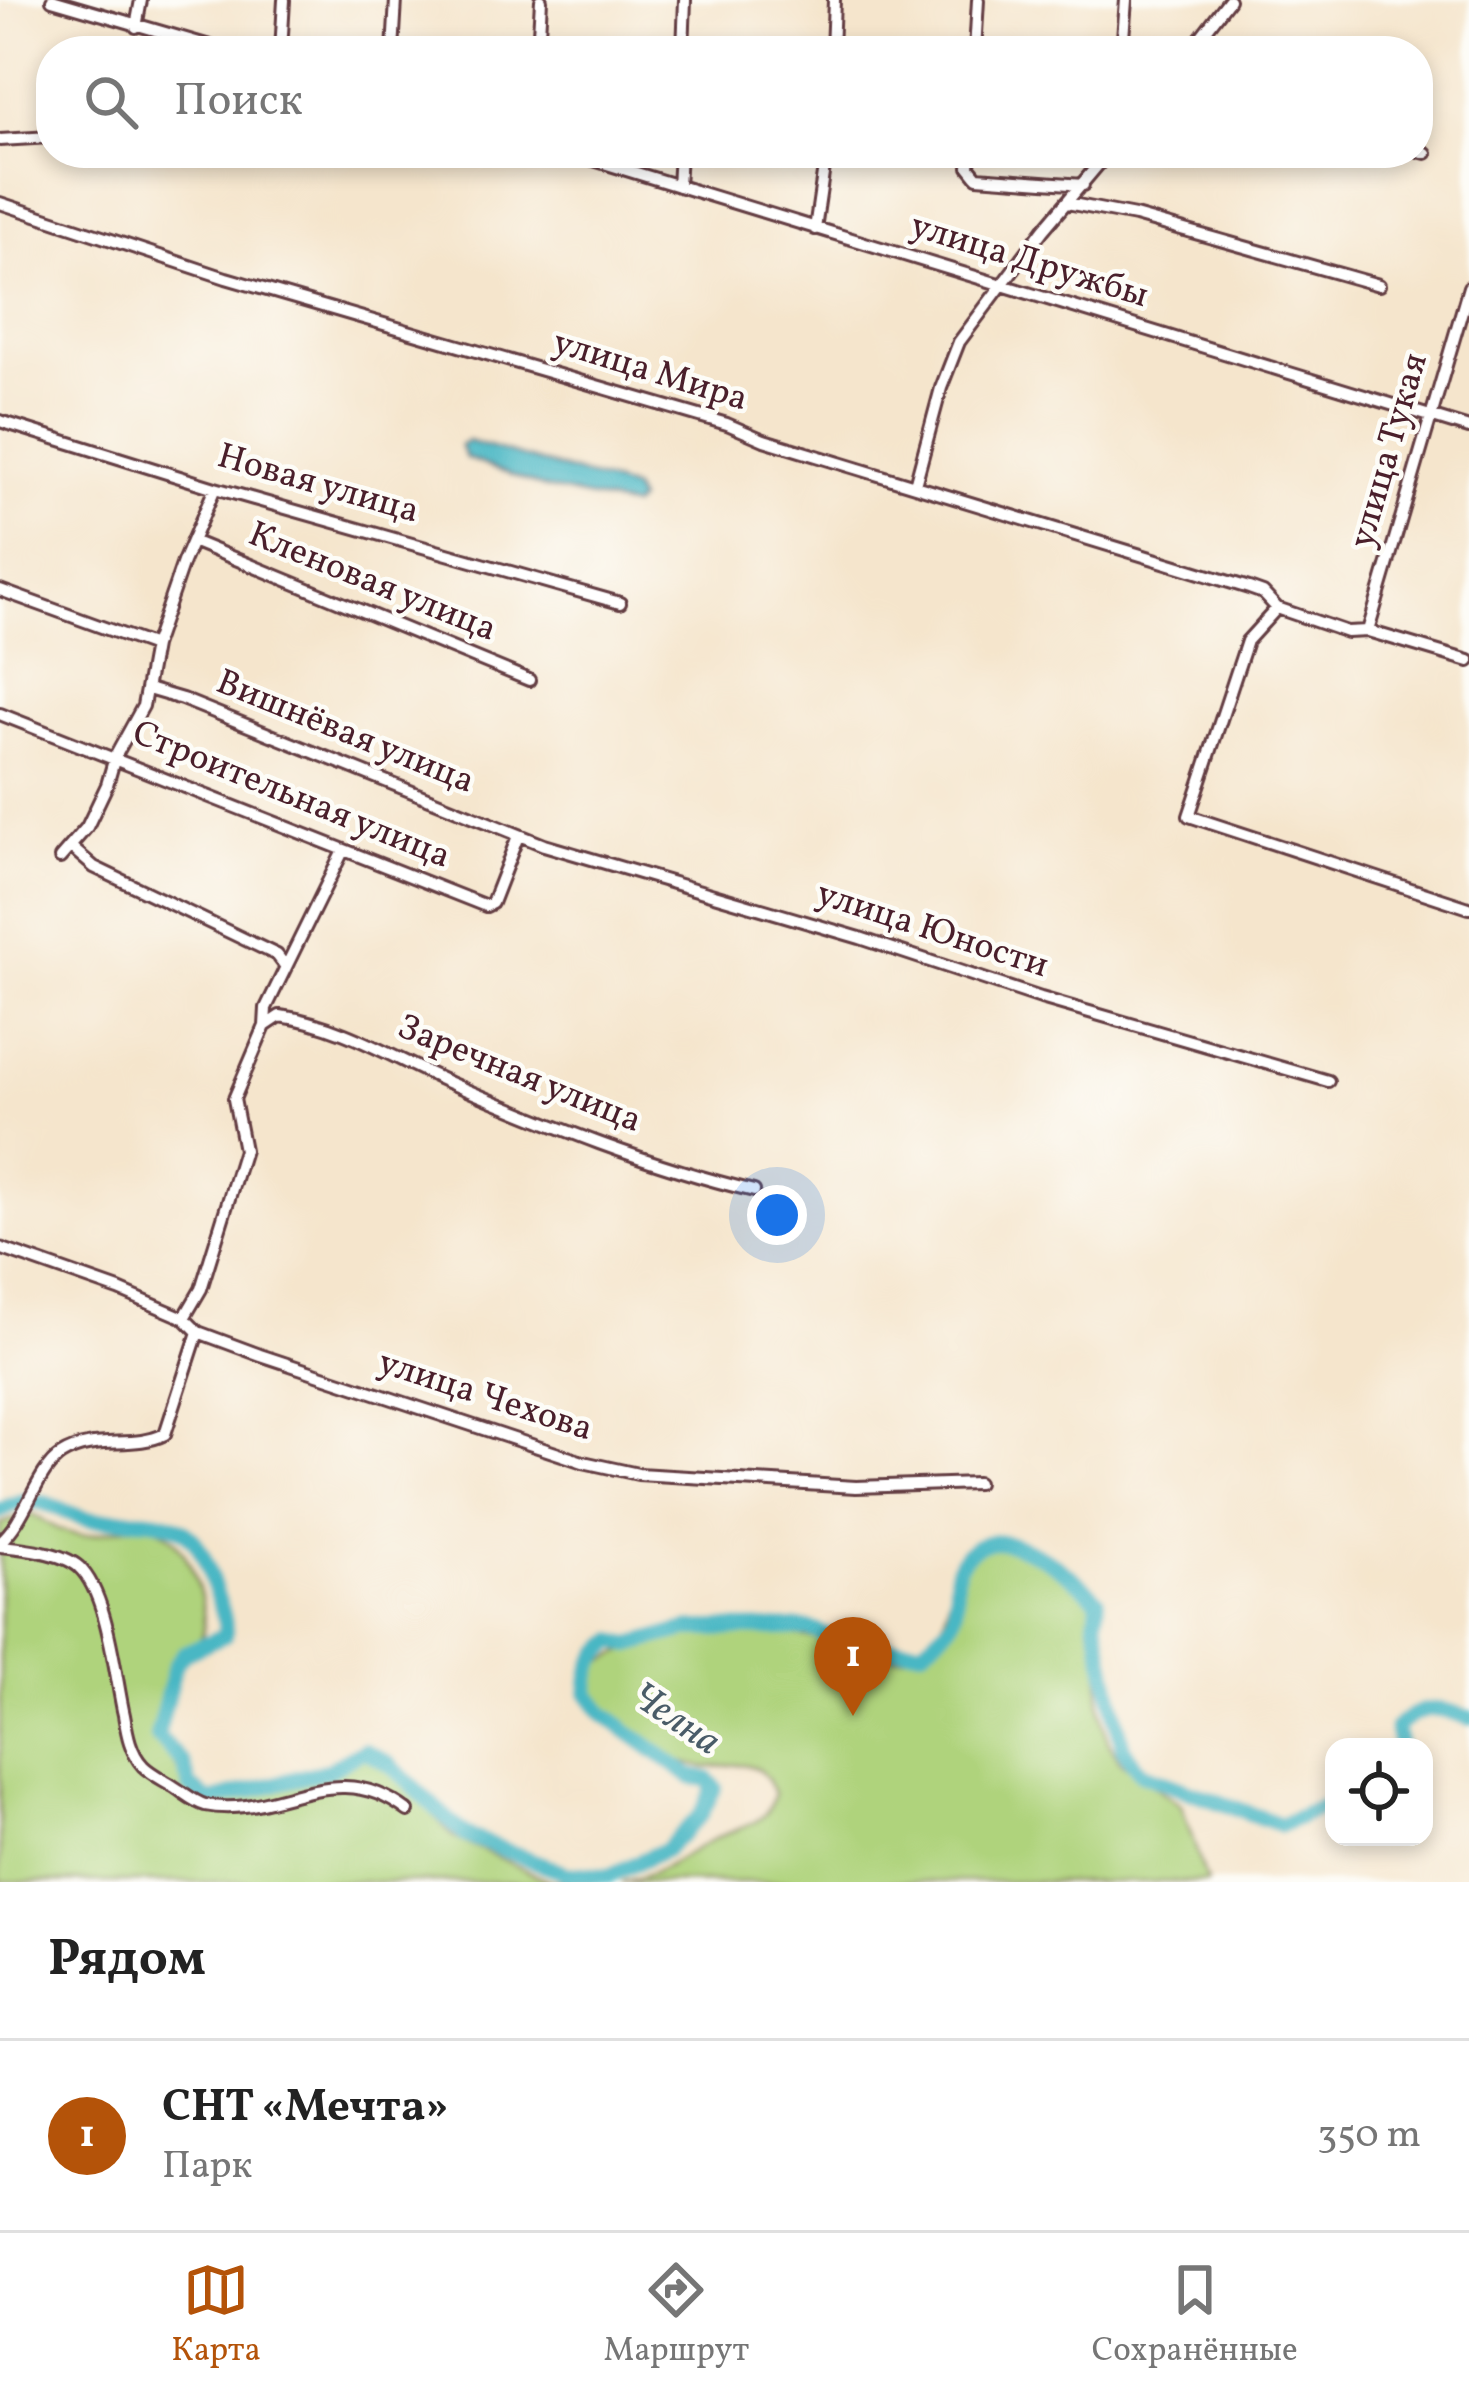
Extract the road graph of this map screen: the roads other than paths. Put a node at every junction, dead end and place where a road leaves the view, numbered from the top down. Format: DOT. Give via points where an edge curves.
graph roads {
  1 [pos="52,0"];
  2 [pos="141,0"];
  3 [pos="284,0"];
  4 [pos="396,0"];
  5 [pos="541,0"];
  6 [pos="685,0"];
  7 [pos="834,0"];
  8 [pos="978,0"];
  9 [pos="1126,0"];
  10 [pos="1229,0"];
  11 [pos="136,27"];
  12 [pos="170,36"];
  13 [pos="281,36"];
  14 [pos="394,36"];
  15 [pos="539,36"];
  16 [pos="684,36"];
  17 [pos="833,36"];
  18 [pos="976,36"];
  19 [pos="1122,36"];
  20 [pos="1201,36"];
  21 [pos="36,138"];
  22 [pos="0,140"];
  23 [pos="620,168"];
  24 [pos="679,168"];
  25 [pos="824,168"];
  26 [pos="971,168"];
  27 [pos="1096,168"];
  28 [pos="1082,185"];
  29 [pos="678,186"];
  30 [pos="1067,202"];
  31 [pos="0,203"];
  32 [pos="815,229"];
  33 [pos="1379,284"];
  34 [pos="1000,286"];
  35 [pos="1469,287"];
  36 [pos="1431,416"];
  37 [pos="0,421"];
  38 [pos="1469,428"];
  39 [pos="915,485"];
  40 [pos="215,488"];
  41 [pos="192,541"];
  42 [pos="0,590"];
  43 [pos="620,603"];
  44 [pos="1277,608"];
  45 [pos="1368,631"];
  46 [pos="154,646"];
  47 [pos="1469,661"];
  48 [pos="529,680"];
  49 [pos="148,689"];
  50 [pos="0,714"];
  51 [pos="115,757"];
  52 [pos="518,836"];
  53 [pos="71,847"];
  54 [pos="343,851"];
  55 [pos="60,858"];
  56 [pos="1469,908"];
  57 [pos="286,967"];
  58 [pos="266,1026"];
  59 [pos="1328,1081"];
  60 [pos="754,1191"];
  61 [pos="0,1248"];
  62 [pos="184,1318"];
  63 [pos="198,1332"];
  64 [pos="977,1483"];
  65 [pos="0,1544"];
  66 [pos="408,1811"];
  1 -- 11 [label="street"];
  2 -- 11 [label="street"];
  3 -- 13 [label="street"];
  4 -- 14 [label="street"];
  5 -- 15 [label="street"];
  6 -- 16 [label="street"];
  7 -- 17 [label="street"];
  8 -- 18 [label="street"];
  9 -- 19 [label="street"];
  10 -- 20 [label="street"];
  11 -- 12 [label="street"];
  21 -- 22 [label="street"];
  23 -- 29 [label="street, улица Дружбы"];
  24 -- 29 [label="street"];
  25 -- 32 [label="street"];
  26 -- 28 [label="street" via="977,177"];
  27 -- 28 [label="street"];
  28 -- 30 [label="street"];
  29 -- 32 [label="street, улица Дружбы"];
  30 -- 33 [label="street"];
  30 -- 34 [label="street"];
  31 -- 39 [label="street, улица Мира"];
  32 -- 34 [label="street, улица Дружбы"];
  34 -- 36 [label="street, улица Дружбы"];
  34 -- 39 [label="street" via="959,342"];
  35 -- 36 [label="street, улица Тукая"];
  36 -- 38 [label="street, улица Дружбы"];
  36 -- 45 [label="street, улица Тукая"];
  37 -- 40 [label="street, Новая улица"];
  39 -- 44 [label="street, улица Мира" via="1249,588"];
  40 -- 41 [label="street"];
  40 -- 43 [label="street, Новая улица"];
  41 -- 46 [label="street"];
  41 -- 48 [label="street, Кленовая улица"];
  42 -- 46 [label="street"];
  44 -- 45 [label="street, улица Мира" via="1347,632"];
  44 -- 56 [label="street" via="1247,641 1189,816"];
  45 -- 47 [label="street, улица Мира"];
  46 -- 49 [label="street"];
  49 -- 51 [label="street"];
  49 -- 52 [label="street, Вишнёвая улица"];
  50 -- 51 [label="street, Строительная улица"];
  51 -- 53 [label="street"];
  51 -- 54 [label="street, Строительная улица"];
  52 -- 54 [label="street, Строительная улица" via="489,906"];
  52 -- 59 [label="street, улица Юности"];
  53 -- 55 [label="street"];
  53 -- 57 [label="street" via="94,868 277,955"];
  54 -- 57 [label="street"];
  57 -- 58 [label="street"];
  58 -- 60 [label="street, Заречная улица" via="280,1016 315,1021 678,1173"];
  58 -- 62 [label="street" via="234,1099 244,1150 201,1289"];
  61 -- 62 [label="street, улица Чехова"];
  62 -- 63 [label="street, улица Чехова"];
  63 -- 64 [label="street, улица Чехова" via="403,1405 638,1474 856,1487"];
  63 -- 65 [label="street" via="165,1434 96,1441 58,1456"];
  65 -- 66 [label="street" via="77,1564 85,1576 98,1598 129,1741 145,1768 202,1804 350,1786"];
}
